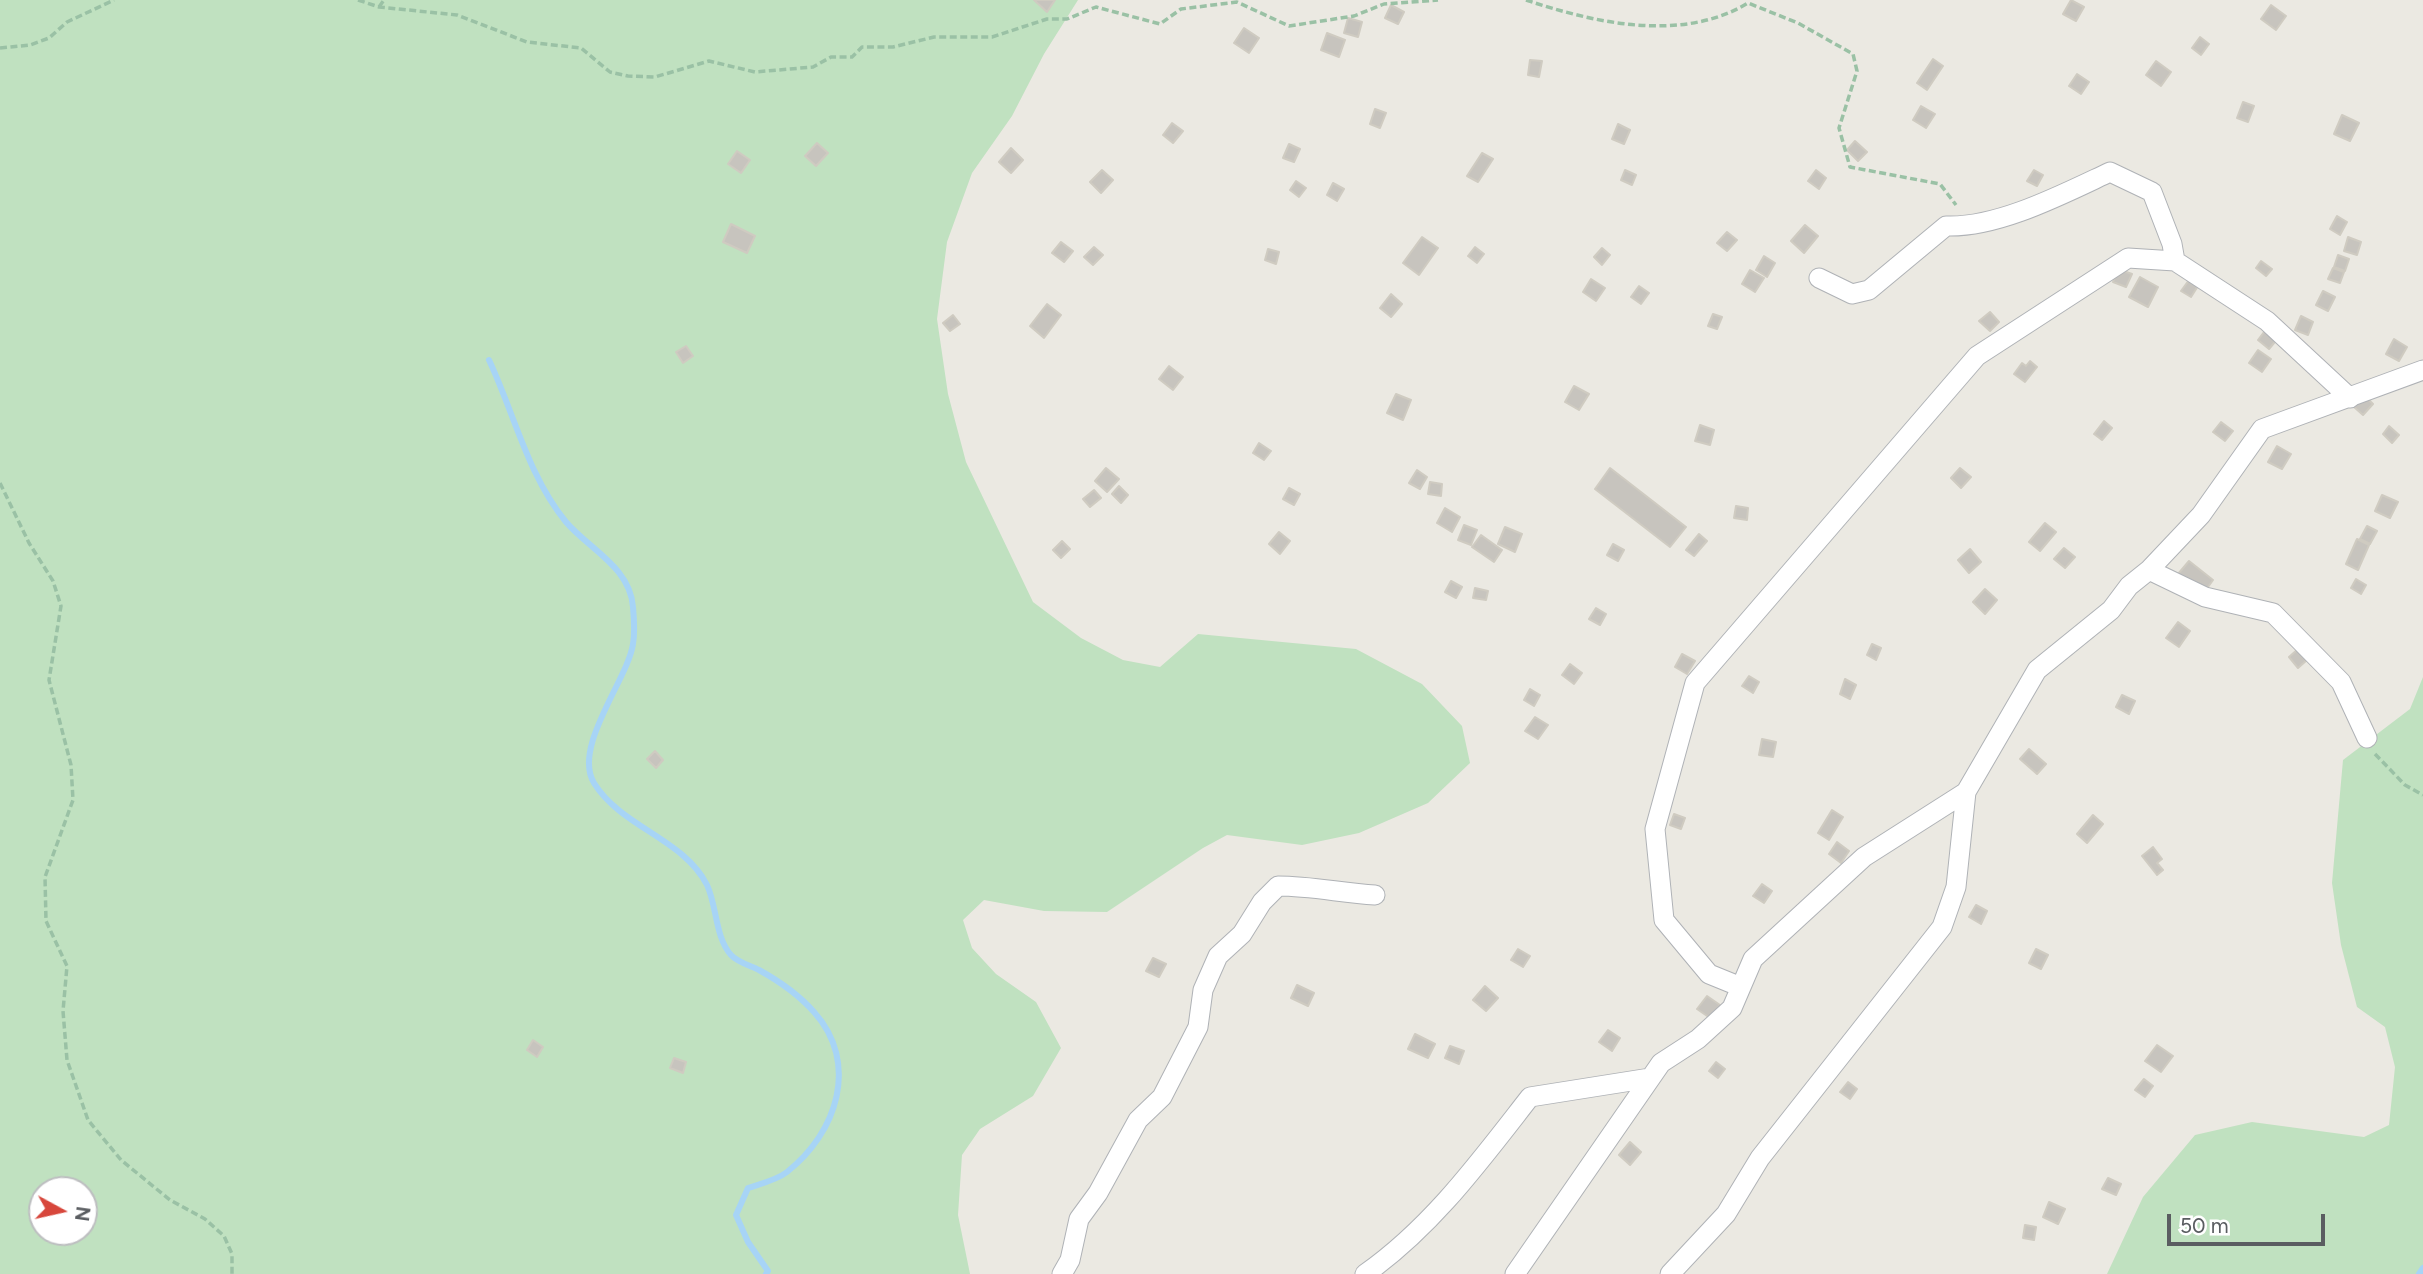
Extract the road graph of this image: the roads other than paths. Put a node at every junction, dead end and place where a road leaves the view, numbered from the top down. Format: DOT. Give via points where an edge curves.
graph roads {
  1 [pos="2175,261"];
  2 [pos="1819,278"];
  3 [pos="2423,370"];
  4 [pos="2350,398"];
  5 [pos="2149,569"];
  6 [pos="2367,738"];
  7 [pos="1966,792"];
  8 [pos="1375,895"];
  9 [pos="1741,987"];
  10 [pos="1650,1078"];
  11 [pos="1062,1274"];
  12 [pos="1365,1274"];
  13 [pos="1515,1274"];
  14 [pos="1670,1274"];
  1 -- 2 [label="street" via="2152,192 2110,172 2056,197 1972,226 1946,226 1869,290 1852,294"];
  1 -- 4 [label="street" via="2267,321"];
  1 -- 9 [label="street" via="2128,258 1977,356 1695,683 1655,830 1664,920 1709,974"];
  3 -- 4 [label="street"];
  4 -- 5 [label="street" via="2262,429 2202,515"];
  5 -- 6 [label="street" via="2205,597 2273,613 2341,682"];
  5 -- 7 [label="street" via="2111,610 2037,670"];
  7 -- 9 [label="street" via="1864,857 1753,959"];
  7 -- 14 [label="street" via="1956,887 1942,927 1760,1158 1726,1214"];
  8 -- 11 [label="street" via="1278,886 1262,902 1242,934 1218,956 1203,990 1198,1027 1162,1097 1138,1120 1079,1219 1070,1260"];
  9 -- 10 [label="street" via="1732,1008 1661,1063"];
  10 -- 12 [label="street" via="1530,1097 1453,1193 1398,1250"];
  10 -- 13 [label="street"];
}
